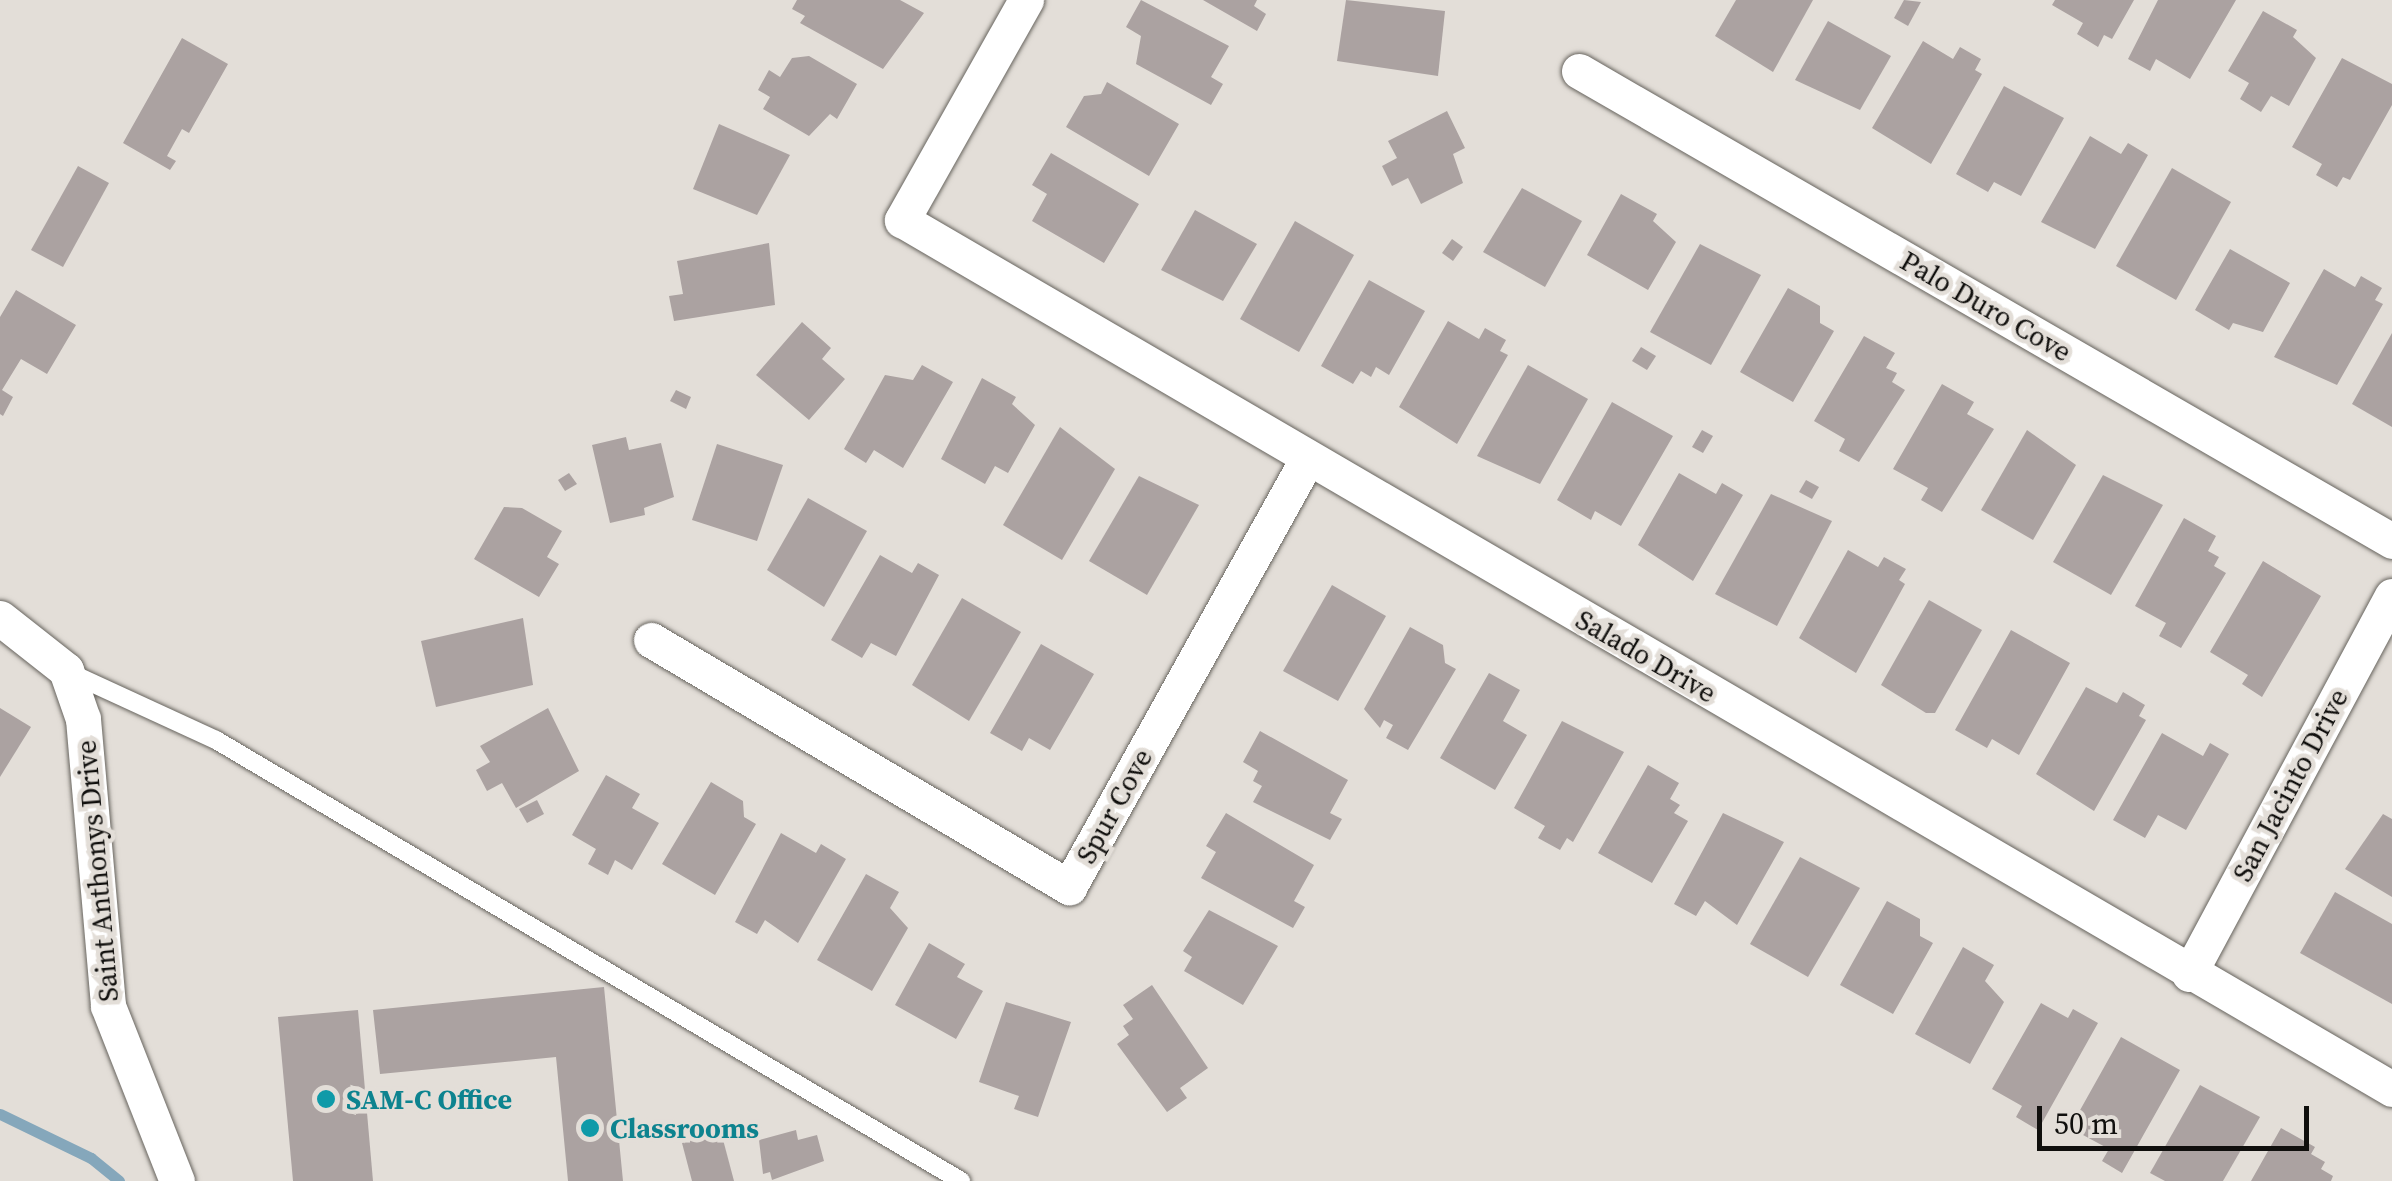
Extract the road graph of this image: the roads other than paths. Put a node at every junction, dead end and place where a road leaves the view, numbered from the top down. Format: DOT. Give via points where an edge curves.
graph roads {
  1 [pos="1026,0"];
  2 [pos="1579,71"];
  3 [pos="1308,458"];
  4 [pos="2392,541"];
  5 [pos="2392,596"];
  6 [pos="0,618"];
  7 [pos="651,640"];
  8 [pos="66,670"];
  9 [pos="2188,974"];
  10 [pos="2392,1089"];
  11 [pos="177,1181"];
  12 [pos="961,1181"];
  1 -- 3 [label="street, Salado Drive" via="902,220"];
  2 -- 4 [label="street, Palo Duro Cove"];
  3 -- 7 [label="street, Spur Cove" via="1070,887"];
  3 -- 9 [label="street, Salado Drive"];
  5 -- 9 [label="street, San Jacinto Drive"];
  6 -- 8 [label="street"];
  8 -- 11 [label="street, Saint Anthonys Drive" via="83,719 108,1006"];
  8 -- 12 [label="lane" via="216,740"];
  9 -- 10 [label="street, Salado Drive"];
}
